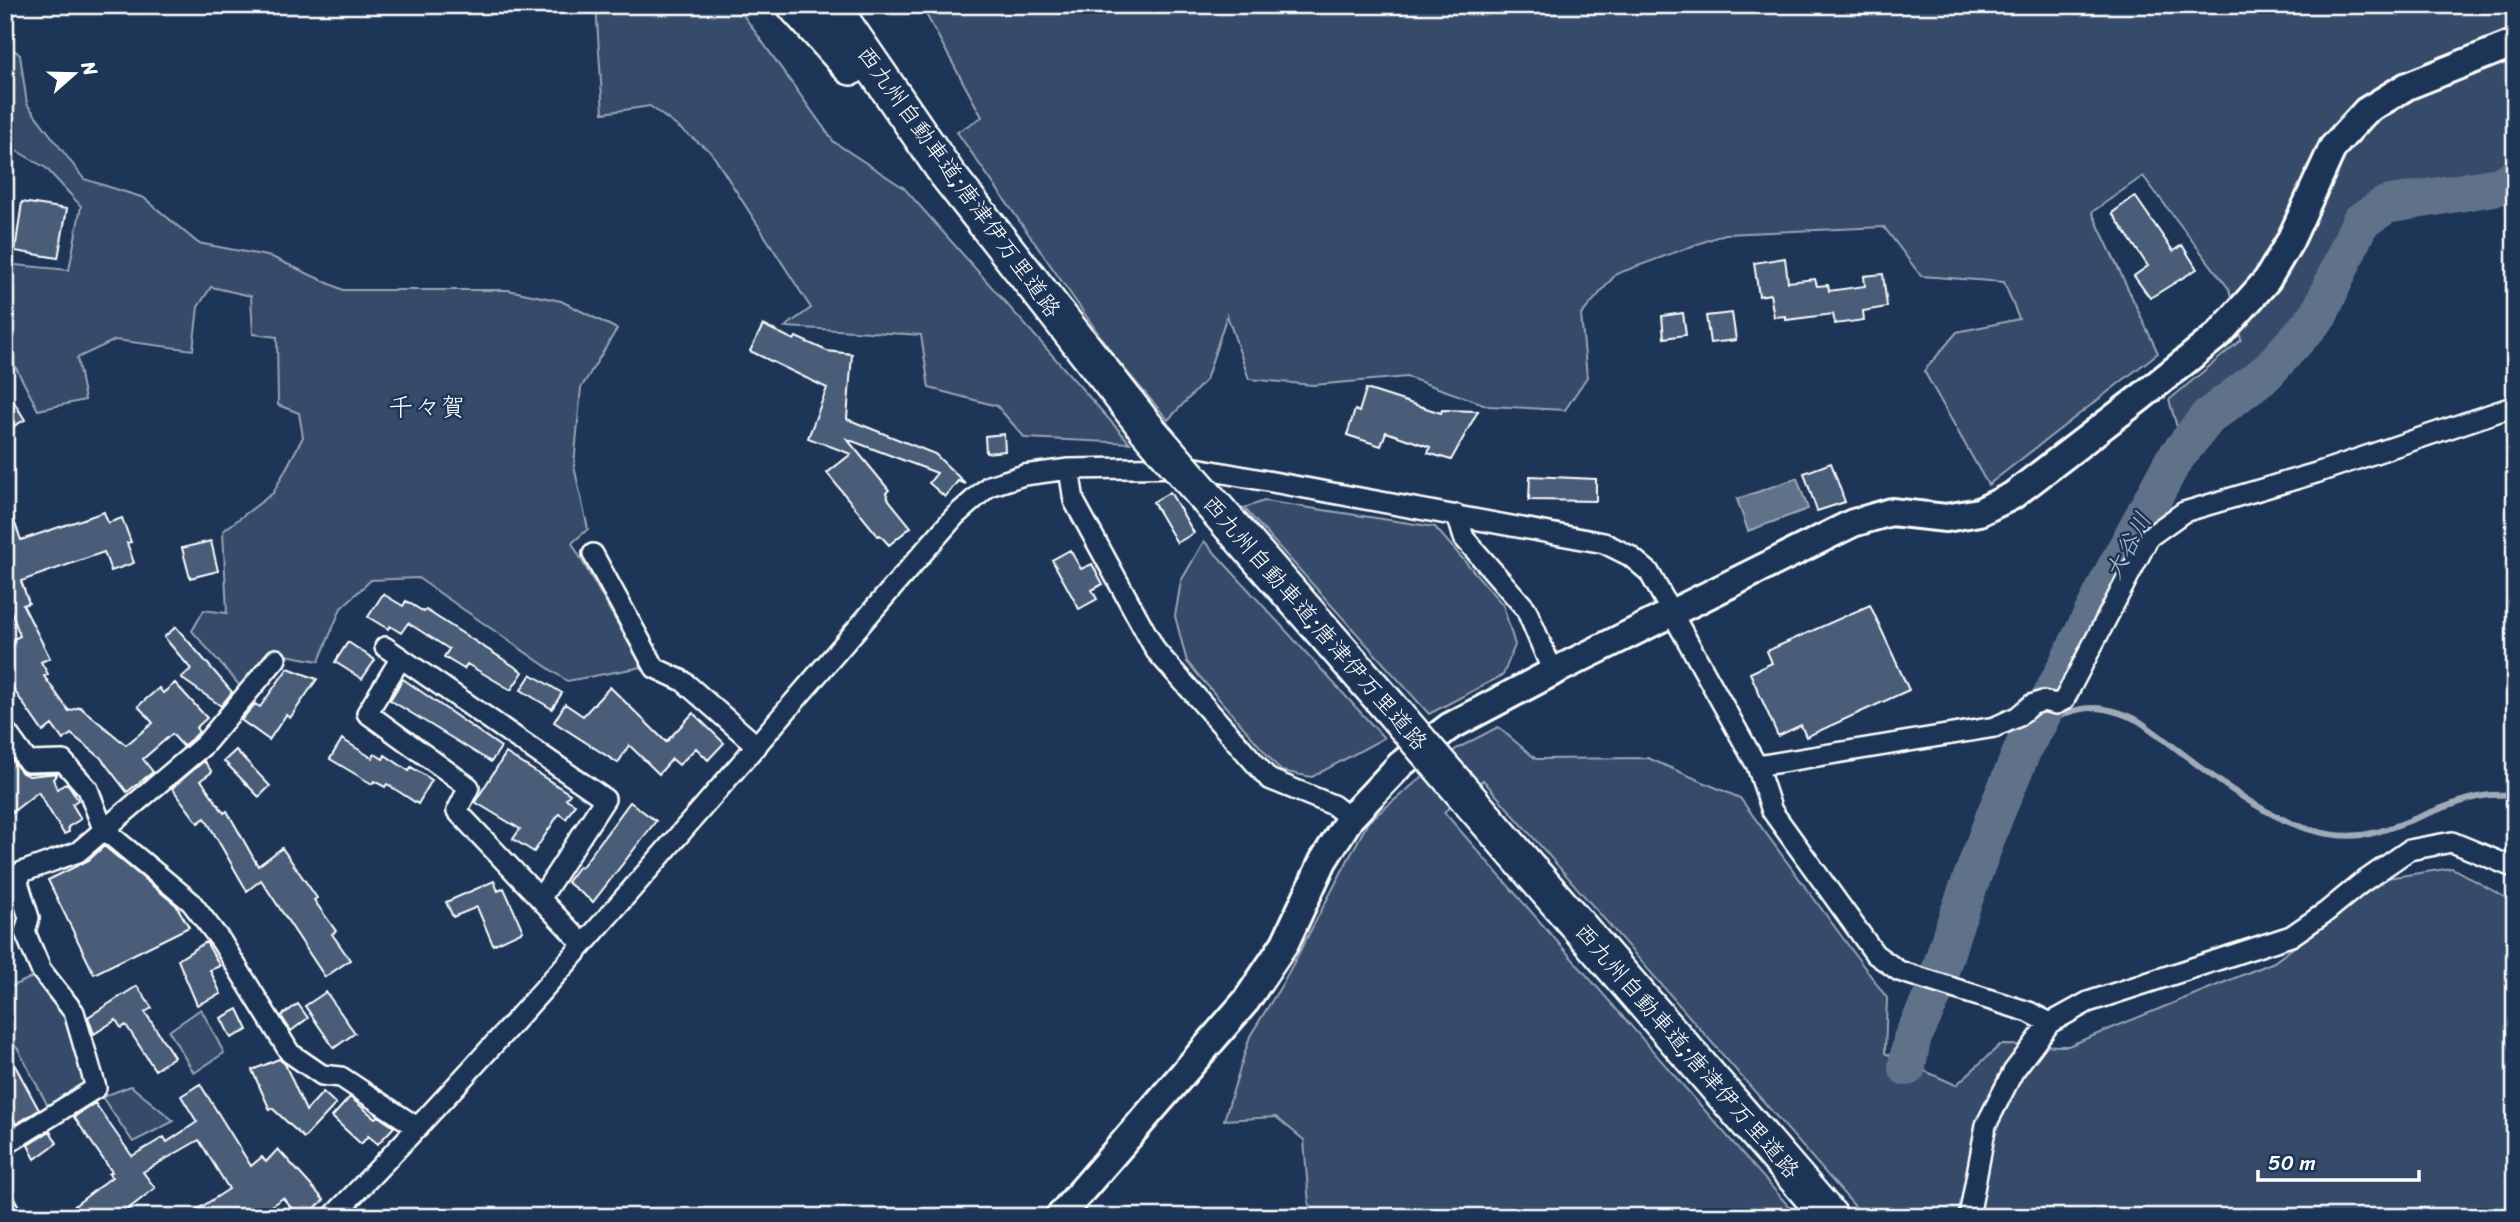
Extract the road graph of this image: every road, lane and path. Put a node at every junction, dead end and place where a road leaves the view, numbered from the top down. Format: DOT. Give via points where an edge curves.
graph roads {
  1 [pos="795,5"];
  2 [pos="831,5"];
  3 [pos="2515,43"];
  4 [pos="947,174"];
  5 [pos="2515,405"];
  6 [pos="1069,470"];
  7 [pos="1457,515"];
  8 [pos="593,554"];
  9 [pos="1671,612"];
  10 [pos="385,646"];
  11 [pos="401,658"];
  12 [pos="276,659"];
  13 [pos="1553,672"];
  14 [pos="5,730"];
  15 [pos="757,746"];
  16 [pos="1757,766"];
  17 [pos="1350,818"];
  18 [pos="103,829"];
  19 [pos="2515,868"];
  20 [pos="540,899"];
  21 [pos="582,943"];
  22 [pos="2050,1023"];
  23 [pos="418,1128"];
  24 [pos="5,1145"];
  25 [pos="5,1204"];
  26 [pos="12,1217"];
  27 [pos="332,1217"];
  28 [pos="1059,1217"];
  29 [pos="1830,1217"];
  30 [pos="1969,1217"];
  1 -- 4 [label="highway"];
  2 -- 4 [label="highway, 西九州自動車道;唐津伊万里道路"];
  3 -- 9 [label="street" via="2407,86 2365,111 2333,147 2267,280 2219,334 2012,496 1979,512 1946,518 1891,512 1853,523"];
  4 -- 29 [label="highway, 西九州自動車道;唐津伊万里道路, bridge" via="1148,430"];
  5 -- 16 [label="street" via="2184,512 2148,537 2064,700 2031,705 1995,727"];
  6 -- 7 [label="street" via="1191,467"];
  6 -- 15 [label="street" via="1024,475 989,486 955,516"];
  6 -- 17 [label="street" via="1074,501 1156,652 1269,779 1333,805"];
  7 -- 9 [label="street" via="1604,543 1649,572"];
  7 -- 13 [label="street" via="1464,538 1525,609"];
  8 -- 15 [label="street" via="655,668 683,681"];
  9 -- 13 [label="street"];
  9 -- 16 [label="street"];
  10 -- 11 [label="street"];
  11 -- 20 [label="street" via="367,713 469,787 457,811"];
  11 -- 20 [label="street" via="605,799"];
  12 -- 18 [label="street" via="204,745"];
  13 -- 17 [label="street" via="1449,727 1401,764"];
  14 -- 18 [label="street" via="28,762 63,761 88,789"];
  15 -- 21 [label="street"];
  16 -- 22 [label="street" via="1772,811 1875,954 1899,971"];
  17 -- 28 [label="street" via="1323,861 1285,943 1246,1001"];
  18 -- 23 [label="street" via="191,902 221,941 290,1054 322,1075 341,1077"];
  18 -- 24 [label="street" via="78,852 22,872 18,882 29,918 25,932 41,970 74,1012 96,1088"];
  19 -- 22 [label="street" via="2452,842 2409,850 2291,936 2088,1002"];
  20 -- 21 [label="street"];
  21 -- 23 [label="street"];
  22 -- 30 [label="street" via="2013,1072 1986,1125"];
  23 -- 27 [label="street"];
  25 -- 26 [label="street"];
}
